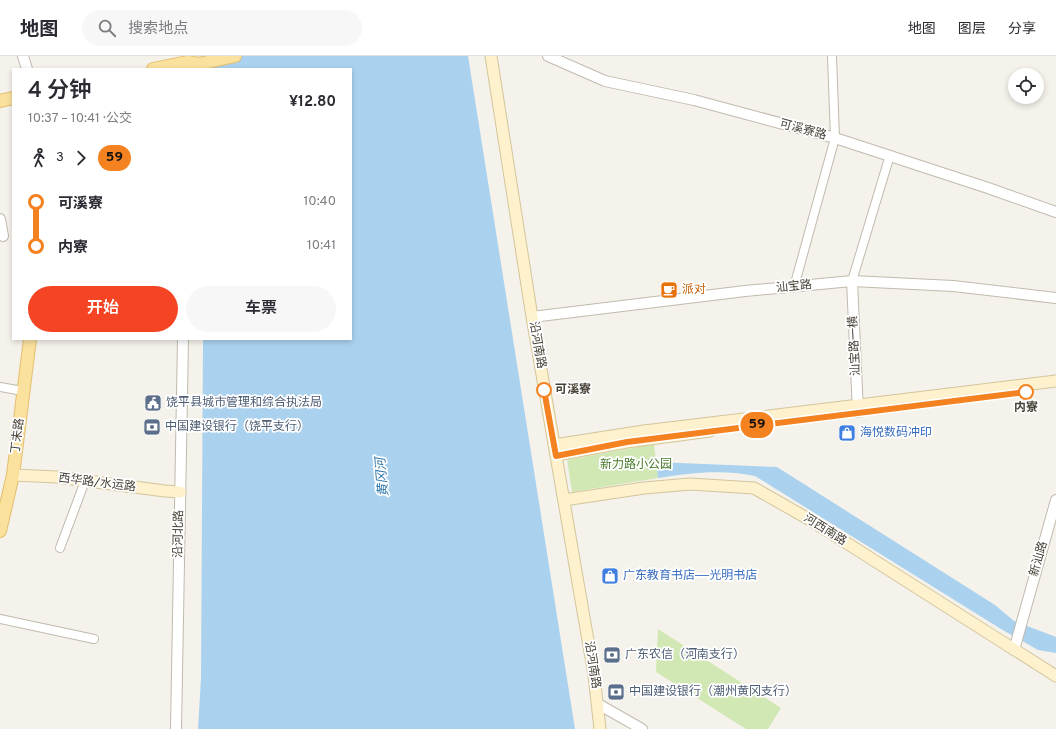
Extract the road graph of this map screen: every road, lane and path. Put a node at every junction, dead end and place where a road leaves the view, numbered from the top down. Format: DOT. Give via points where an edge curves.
graph roads {
  1 [pos="23,56"];
  2 [pos="235,56"];
  3 [pos="491,56"];
  4 [pos="548,56"];
  5 [pos="832,56"];
  6 [pos="189,61"];
  7 [pos="27,68"];
  8 [pos="158,68"];
  9 [pos="12,98"];
  10 [pos="0,101"];
  11 [pos="834,138"];
  12 [pos="890,155"];
  13 [pos="1056,212"];
  14 [pos="0,220"];
  15 [pos="12,232"];
  16 [pos="1,236"];
  17 [pos="852,281"];
  18 [pos="794,287"];
  19 [pos="1056,298"];
  20 [pos="532,317"];
  21 [pos="30,340"];
  22 [pos="183,340"];
  23 [pos="1056,381"];
  24 [pos="0,388"];
  25 [pos="1056,388"];
  26 [pos="24,391"];
  27 [pos="857,408"];
  28 [pos="555,450"];
  29 [pos="13,474"];
  30 [pos="85,481"];
  31 [pos="180,492"];
  32 [pos="564,500"];
  33 [pos="1056,500"];
  34 [pos="0,531"];
  35 [pos="60,548"];
  36 [pos="0,619"];
  37 [pos="94,639"];
  38 [pos="1014,650"];
  39 [pos="1056,676"];
  40 [pos="598,704"];
  41 [pos="176,729"];
  42 [pos="600,729"];
  43 [pos="642,729"];
  1 -- 7 [label="street"];
  2 -- 6 [label="main road" via="199,64"];
  3 -- 20 [label="main road, 沿河南路"];
  4 -- 11 [label="street, 可溪寮路" via="605,81 694,100"];
  5 -- 11 [label="street"];
  6 -- 8 [label="main road"];
  9 -- 10 [label="main road"];
  11 -- 12 [label="street, 可溪寮路"];
  11 -- 18 [label="street"];
  12 -- 13 [label="street, 可溪寮路"];
  12 -- 17 [label="street"];
  14 -- 16 [label="street"];
  15 -- 16 [label="street"];
  17 -- 18 [label="street, 汕宝路"];
  17 -- 19 [label="street, 汕宝路" via="953,286"];
  17 -- 27 [label="street, 汕宝路一横"];
  18 -- 20 [label="street, 汕宝路"];
  20 -- 28 [label="main road, 沿河南路"];
  21 -- 26 [label="main road, 丁未路"];
  22 -- 31 [label="street, 沿河北路"];
  23 -- 27 [label="main road"];
  24 -- 26 [label="street"];
  25 -- 27 [label="main road"];
  26 -- 29 [label="main road, 丁未路"];
  27 -- 28 [label="main road"];
  28 -- 32 [label="main road, 沿河南路"];
  29 -- 30 [label="main road, 西华路/水运路"];
  29 -- 34 [label="main road, 丁未路"];
  30 -- 31 [label="main road, 西华路/水运路"];
  30 -- 35 [label="street"];
  31 -- 41 [label="street, 沿河北路"];
  32 -- 38 [label="main road, 河西南路" via="690,484 754,488 812,521"];
  32 -- 40 [label="main road, 沿河南路"];
  33 -- 38 [label="street, 新汕路"];
  36 -- 37 [label="street"];
  38 -- 39 [label="main road, 河西南路"];
  40 -- 42 [label="main road, 沿河南路"];
  40 -- 43 [label="street"];
}
